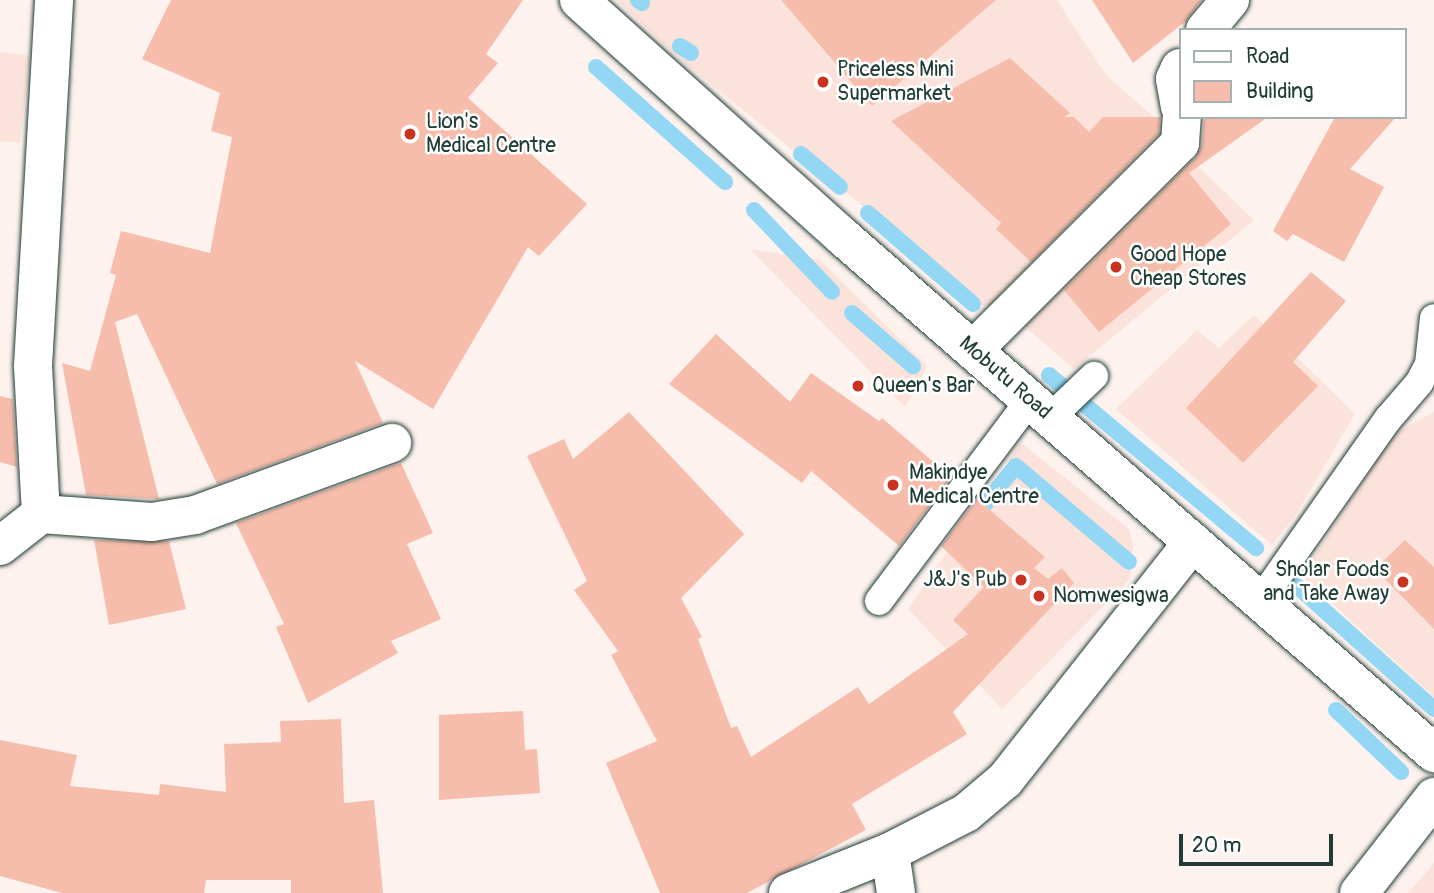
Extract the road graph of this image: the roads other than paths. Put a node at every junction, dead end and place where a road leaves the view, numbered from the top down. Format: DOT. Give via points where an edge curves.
graph roads {
  1 [pos="54,0"];
  2 [pos="579,0"];
  3 [pos="1230,0"];
  4 [pos="1207,28"];
  5 [pos="1178,72"];
  6 [pos="1178,96"];
  7 [pos="1182,119"];
  8 [pos="1434,318"];
  9 [pos="973,350"];
  10 [pos="16,363"];
  11 [pos="1094,376"];
  12 [pos="1426,388"];
  13 [pos="1040,409"];
  14 [pos="391,443"];
  15 [pos="41,514"];
  16 [pos="1193,542"];
  17 [pos="0,546"];
  18 [pos="879,601"];
  19 [pos="1260,601"];
  20 [pos="1431,739"];
  21 [pos="1434,797"];
  22 [pos="890,852"];
  23 [pos="788,893"];
  24 [pos="896,893"];
  25 [pos="1359,893"];
  1 -- 10 [label="street"];
  2 -- 9 [label="street, Mobutu Road"];
  3 -- 4 [label="street"];
  5 -- 6 [label="street"];
  7 -- 9 [label="street" via="1180,143"];
  8 -- 12 [label="lane"];
  9 -- 13 [label="street, Mobutu Road"];
  10 -- 15 [label="street"];
  11 -- 13 [label="lane"];
  12 -- 19 [label="lane" via="1388,419"];
  13 -- 16 [label="street, Mobutu Road"];
  13 -- 18 [label="lane"];
  14 -- 15 [label="street" via="195,515 152,523"];
  15 -- 17 [label="street"];
  16 -- 19 [label="street, Mobutu Road"];
  16 -- 22 [label="street" via="1005,780 966,813"];
  19 -- 20 [label="street, Mobutu Road"];
  21 -- 25 [label="street"];
  22 -- 23 [label="street"];
  22 -- 24 [label="street"];
}
